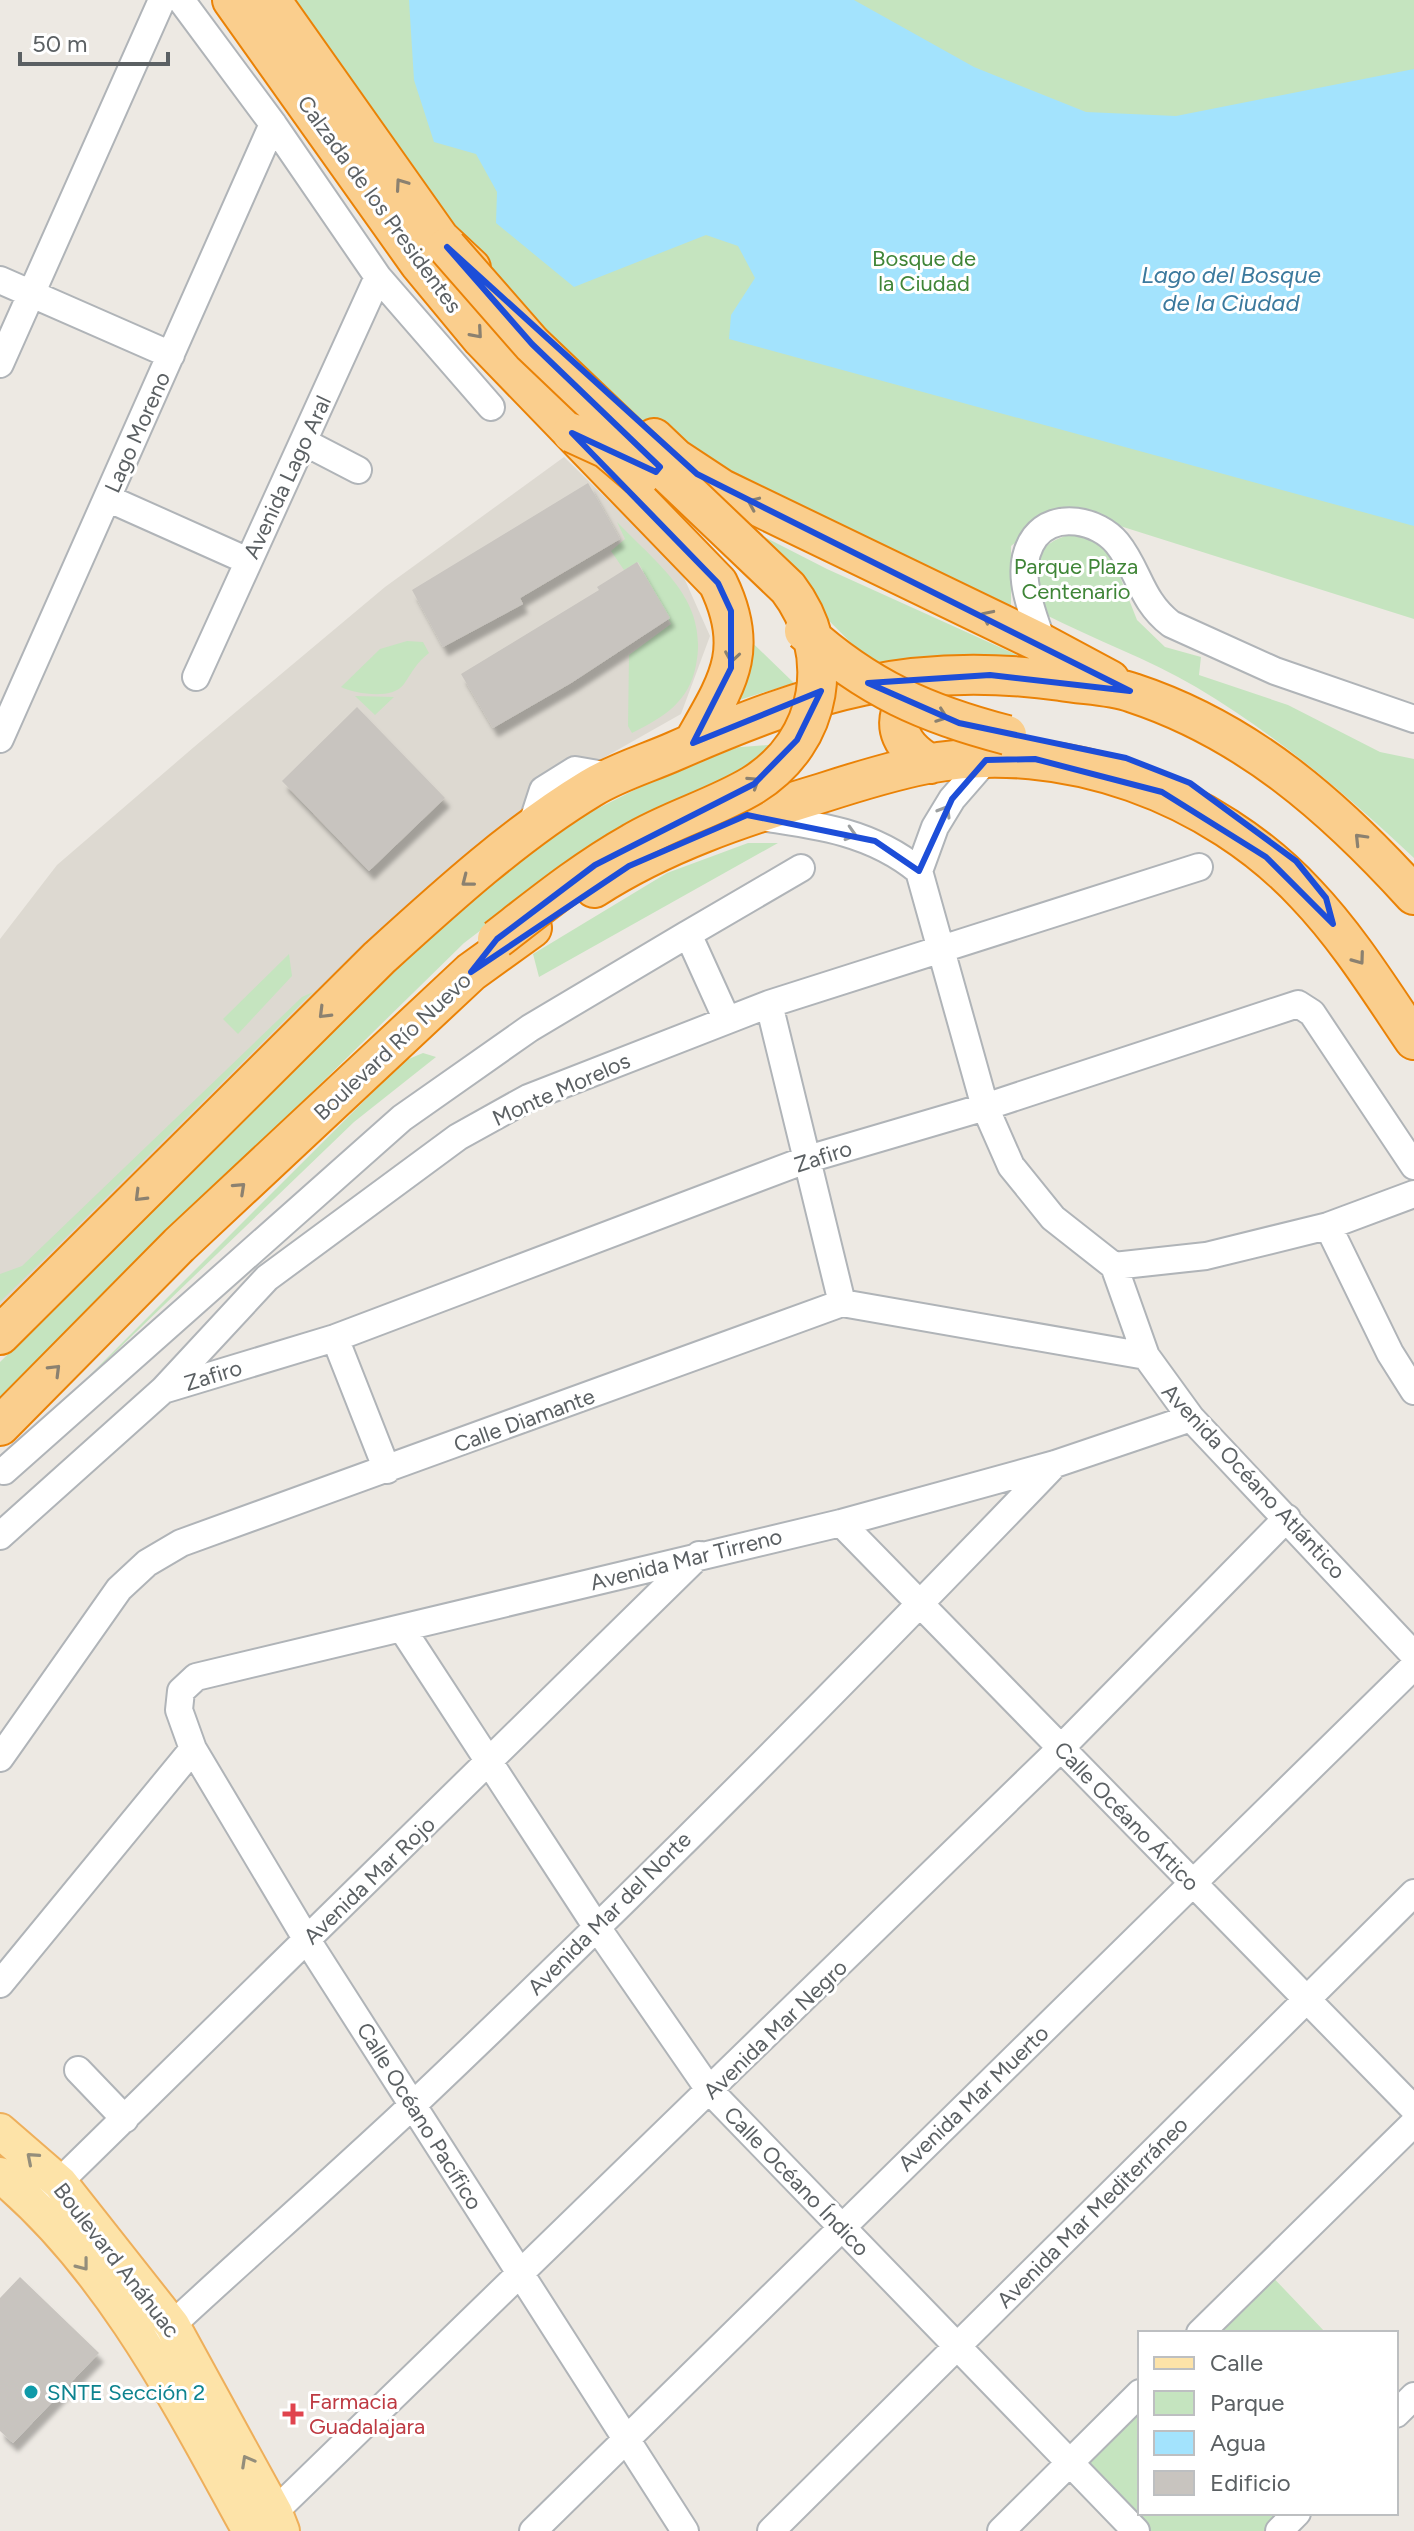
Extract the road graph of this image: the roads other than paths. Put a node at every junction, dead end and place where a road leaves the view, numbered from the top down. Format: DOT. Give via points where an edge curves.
graph roads {
  1 [pos="162,0"];
  2 [pos="181,0"];
  3 [pos="232,0"];
  4 [pos="271,0"];
  5 [pos="273,124"];
  6 [pos="447,247"];
  7 [pos="378,277"];
  8 [pos="0,280"];
  9 [pos="31,294"];
  10 [pos="171,355"];
  11 [pos="0,364"];
  12 [pos="491,407"];
  13 [pos="572,433"];
  14 [pos="304,442"];
  15 [pos="358,470"];
  16 [pos="107,498"];
  17 [pos="248,561"];
  18 [pos="1043,644"];
  19 [pos="929,674"];
  20 [pos="196,677"];
  21 [pos="1130,691"];
  22 [pos="8,701"];
  23 [pos="1414,719"];
  24 [pos="0,739"];
  25 [pos="693,743"];
  26 [pos="997,748"];
  27 [pos="930,764"];
  28 [pos="747,815"];
  29 [pos="1199,867"];
  30 [pos="801,868"];
  31 [pos="919,871"];
  32 [pos="1414,895"];
  33 [pos="688,934"];
  34 [pos="941,950"];
  35 [pos="471,972"];
  36 [pos="769,1004"];
  37 [pos="727,1020"];
  38 [pos="1414,1040"];
  39 [pos="985,1107"];
  40 [pos="808,1159"];
  41 [pos="1414,1166"];
  42 [pos="1414,1194"];
  43 [pos="1328,1226"];
  44 [pos="1114,1266"];
  45 [pos="842,1303"];
  46 [pos="0,1335"];
  47 [pos="335,1338"];
  48 [pos="1146,1356"];
  49 [pos="163,1390"];
  50 [pos="1414,1391"];
  51 [pos="1191,1418"];
  52 [pos="0,1426"];
  53 [pos="1055,1464"];
  54 [pos="387,1470"];
  55 [pos="4,1471"];
  56 [pos="1287,1518"];
  57 [pos="841,1523"];
  58 [pos="0,1536"];
  59 [pos="700,1554"];
  60 [pos="921,1604"];
  61 [pos="403,1630"];
  62 [pos="1414,1655"];
  63 [pos="1414,1666"];
  64 [pos="181,1691"];
  65 [pos="1061,1748"];
  66 [pos="193,1749"];
  67 [pos="0,1758"];
  68 [pos="489,1763"];
  69 [pos="1193,1883"];
  70 [pos="1414,1893"];
  71 [pos="596,1926"];
  72 [pos="307,1940"];
  73 [pos="0,1984"];
  74 [pos="1307,2000"];
  75 [pos="78,2070"];
  76 [pos="710,2091"];
  77 [pos="414,2104"];
  78 [pos="1414,2109"];
  79 [pos="125,2119"];
  80 [pos="1414,2123"];
  81 [pos="0,2131"];
  82 [pos="0,2175"];
  83 [pos="47,2193"];
  84 [pos="842,2227"];
  85 [pos="520,2275"];
  86 [pos="1202,2331"];
  87 [pos="160,2336"];
  88 [pos="958,2345"];
  89 [pos="1138,2395"];
  90 [pos="1414,2396"];
  91 [pos="1398,2412"];
  92 [pos="627,2440"];
  93 [pos="1068,2464"];
  94 [pos="1295,2515"];
  95 [pos="265,2526"];
  96 [pos="533,2531"];
  97 [pos="685,2531"];
  98 [pos="771,2531"];
  99 [pos="1001,2531"];
  100 [pos="1136,2531"];
  101 [pos="1279,2531"];
  1 -- 9 [label="street"];
  2 -- 5 [label="street"];
  3 -- 13 [label="highway, Calzada de los Presidentes, one-way" via="419,263 482,339"];
  6 -- 4 [label="highway, Calzada de los Presidentes, one-way"];
  5 -- 7 [label="street"];
  5 -- 10 [label="street, Lago Moreno"];
  18 -- 6 [label="highway, one-way" via="697,474"];
  35 -- 6 [label="highway, one-way, bridge" via="497,939 595,865 754,784 778,765 812,711 818,653 813,629 788,588 532,344"];
  7 -- 12 [label="street"];
  7 -- 14 [label="street, Avenida Lago Aral"];
  8 -- 9 [label="street"];
  9 -- 10 [label="street"];
  9 -- 11 [label="street"];
  10 -- 16 [label="street, Lago Moreno"];
  13 -- 25 [label="highway, Calzada de los Presidentes, one-way" via="718,583 731,611 731,668"];
  13 -- 26 [label="highway, one-way, bridge" via="626,463 829,654 875,686"];
  14 -- 15 [label="street"];
  14 -- 17 [label="street, Avenida Lago Aral"];
  16 -- 17 [label="street"];
  16 -- 22 [label="street, Lago Moreno"];
  17 -- 20 [label="street, Avenida Lago Aral"];
  18 -- 21 [label="highway"];
  18 -- 23 [label="street" via="1029,603 1026,552 1050,525 1066,520 1085,523 1119,545 1140,589 1171,624 1275,671"];
  19 -- 21 [label="highway" via="1043,679"];
  19 -- 25 [label="highway" via="852,685"];
  19 -- 27 [label="highway" via="907,695 899,734 911,752"];
  32 -- 21 [label="highway, one-way" via="1325,803 1260,753"];
  22 -- 24 [label="street, Lago Moreno"];
  25 -- 46 [label="highway, one-way" via="593,787 445,898"];
  26 -- 27 [label="highway"];
  31 -- 26 [label="street, one-way" via="952,799"];
  26 -- 38 [label="highway, one-way" via="1126,758 1190,783 1235,811 1296,861 1326,898 1333,924"];
  27 -- 28 [label="highway, Boulevard Río Nuevo"];
  28 -- 31 [label="street, one-way" via="828,827 875,841"];
  28 -- 35 [label="highway, Boulevard Río Nuevo" via="629,866"];
  29 -- 34 [label="street, Monte Morelos"];
  30 -- 33 [label="street"];
  31 -- 34 [label="street"];
  33 -- 37 [label="street"];
  33 -- 55 [label="street" via="530,1028 402,1118"];
  34 -- 36 [label="street, Monte Morelos"];
  34 -- 39 [label="street"];
  52 -- 35 [label="highway, Boulevard Río Nuevo, one-way" via="179,1245"];
  36 -- 37 [label="street, Monte Morelos"];
  36 -- 40 [label="street"];
  37 -- 49 [label="street, Monte Morelos" via="528,1098 458,1137 267,1278"];
  39 -- 40 [label="street, Zafiro"];
  39 -- 41 [label="street, Zafiro" via="1298,1004 1312,1013"];
  39 -- 44 [label="street" via="1025,1187 1053,1218"];
  40 -- 45 [label="street"];
  40 -- 47 [label="street, Zafiro"];
  42 -- 43 [label="street"];
  43 -- 44 [label="street" via="1206,1256"];
  43 -- 50 [label="street"];
  44 -- 48 [label="street, Avenida Océano Atlántico"];
  45 -- 48 [label="street"];
  45 -- 54 [label="street, Calle Diamante"];
  47 -- 49 [label="street, Zafiro"];
  47 -- 54 [label="street"];
  48 -- 51 [label="street, Avenida Océano Atlántico"];
  49 -- 58 [label="street, Monte Morelos"];
  51 -- 53 [label="street, Avenida Mar Tirreno"];
  51 -- 56 [label="street, Avenida Océano Atlántico"];
  53 -- 57 [label="street, Avenida Mar Tirreno"];
  53 -- 60 [label="street, Avenida Mar del Norte"];
  54 -- 67 [label="street, Calle Diamante" via="181,1543 147,1563 119,1589"];
  56 -- 62 [label="street, Avenida Océano Atlántico"];
  56 -- 65 [label="street, Avenida Mar Negro"];
  57 -- 59 [label="street, Avenida Mar Tirreno"];
  57 -- 60 [label="street, Calle Océano Ártico"];
  59 -- 61 [label="street, Avenida Mar Tirreno"];
  59 -- 68 [label="street, Avenida Mar Rojo"];
  60 -- 65 [label="street, Calle Océano Ártico"];
  60 -- 71 [label="street, Avenida Mar del Norte"];
  61 -- 64 [label="street, Avenida Mar Tirreno" via="196,1677"];
  61 -- 68 [label="street, Calle Océano Índico"];
  63 -- 69 [label="street, Avenida Mar Muerto"];
  64 -- 66 [label="street, Calle Océano Pacífico" via="179,1710"];
  65 -- 69 [label="street, Calle Océano Ártico"];
  65 -- 76 [label="street, Avenida Mar Negro"];
  66 -- 72 [label="street, Calle Océano Pacífico"];
  66 -- 73 [label="street"];
  68 -- 71 [label="street, Calle Océano Índico"];
  68 -- 72 [label="street, Avenida Mar Rojo"];
  69 -- 74 [label="street, Calle Océano Ártico"];
  69 -- 84 [label="street, Avenida Mar Muerto"];
  70 -- 74 [label="street, Avenida Mar Mediterráneo"];
  71 -- 76 [label="street, Calle Océano Índico"];
  71 -- 77 [label="street, Avenida Mar del Norte"];
  72 -- 77 [label="street, Calle Océano Pacífico"];
  72 -- 79 [label="street, Avenida Mar Rojo"];
  74 -- 78 [label="street, Calle Océano Ártico"];
  74 -- 88 [label="street, Avenida Mar Mediterráneo"];
  75 -- 79 [label="street"];
  76 -- 84 [label="street, Calle Océano Índico"];
  76 -- 85 [label="street, Avenida Mar Negro"];
  77 -- 85 [label="street, Calle Océano Pacífico"];
  77 -- 87 [label="street, Avenida Mar del Norte"];
  79 -- 83 [label="street, Avenida Mar Rojo"];
  80 -- 86 [label="street"];
  83 -- 81 [label="main road, Boulevard Anáhuac, one-way"];
  82 -- 83 [label="main road, Boulevard Anáhuac"];
  83 -- 87 [label="main road, Boulevard Anáhuac"];
  84 -- 88 [label="street, Calle Océano Índico"];
  84 -- 92 [label="street, Avenida Mar Muerto"];
  85 -- 92 [label="street, Calle Océano Pacífico"];
  85 -- 95 [label="street, Avenida Mar Negro"];
  87 -- 95 [label="main road, Boulevard Anáhuac"];
  88 -- 93 [label="street, Calle Océano Índico"];
  88 -- 98 [label="street, Avenida Mar Mediterráneo"];
  89 -- 93 [label="street"];
  90 -- 91 [label="street"];
  92 -- 96 [label="street, Avenida Mar Muerto"];
  92 -- 97 [label="street, Calle Océano Pacífico"];
  93 -- 99 [label="street"];
  93 -- 100 [label="street, Calle Océano Índico"];
  94 -- 101 [label="street"];
}
